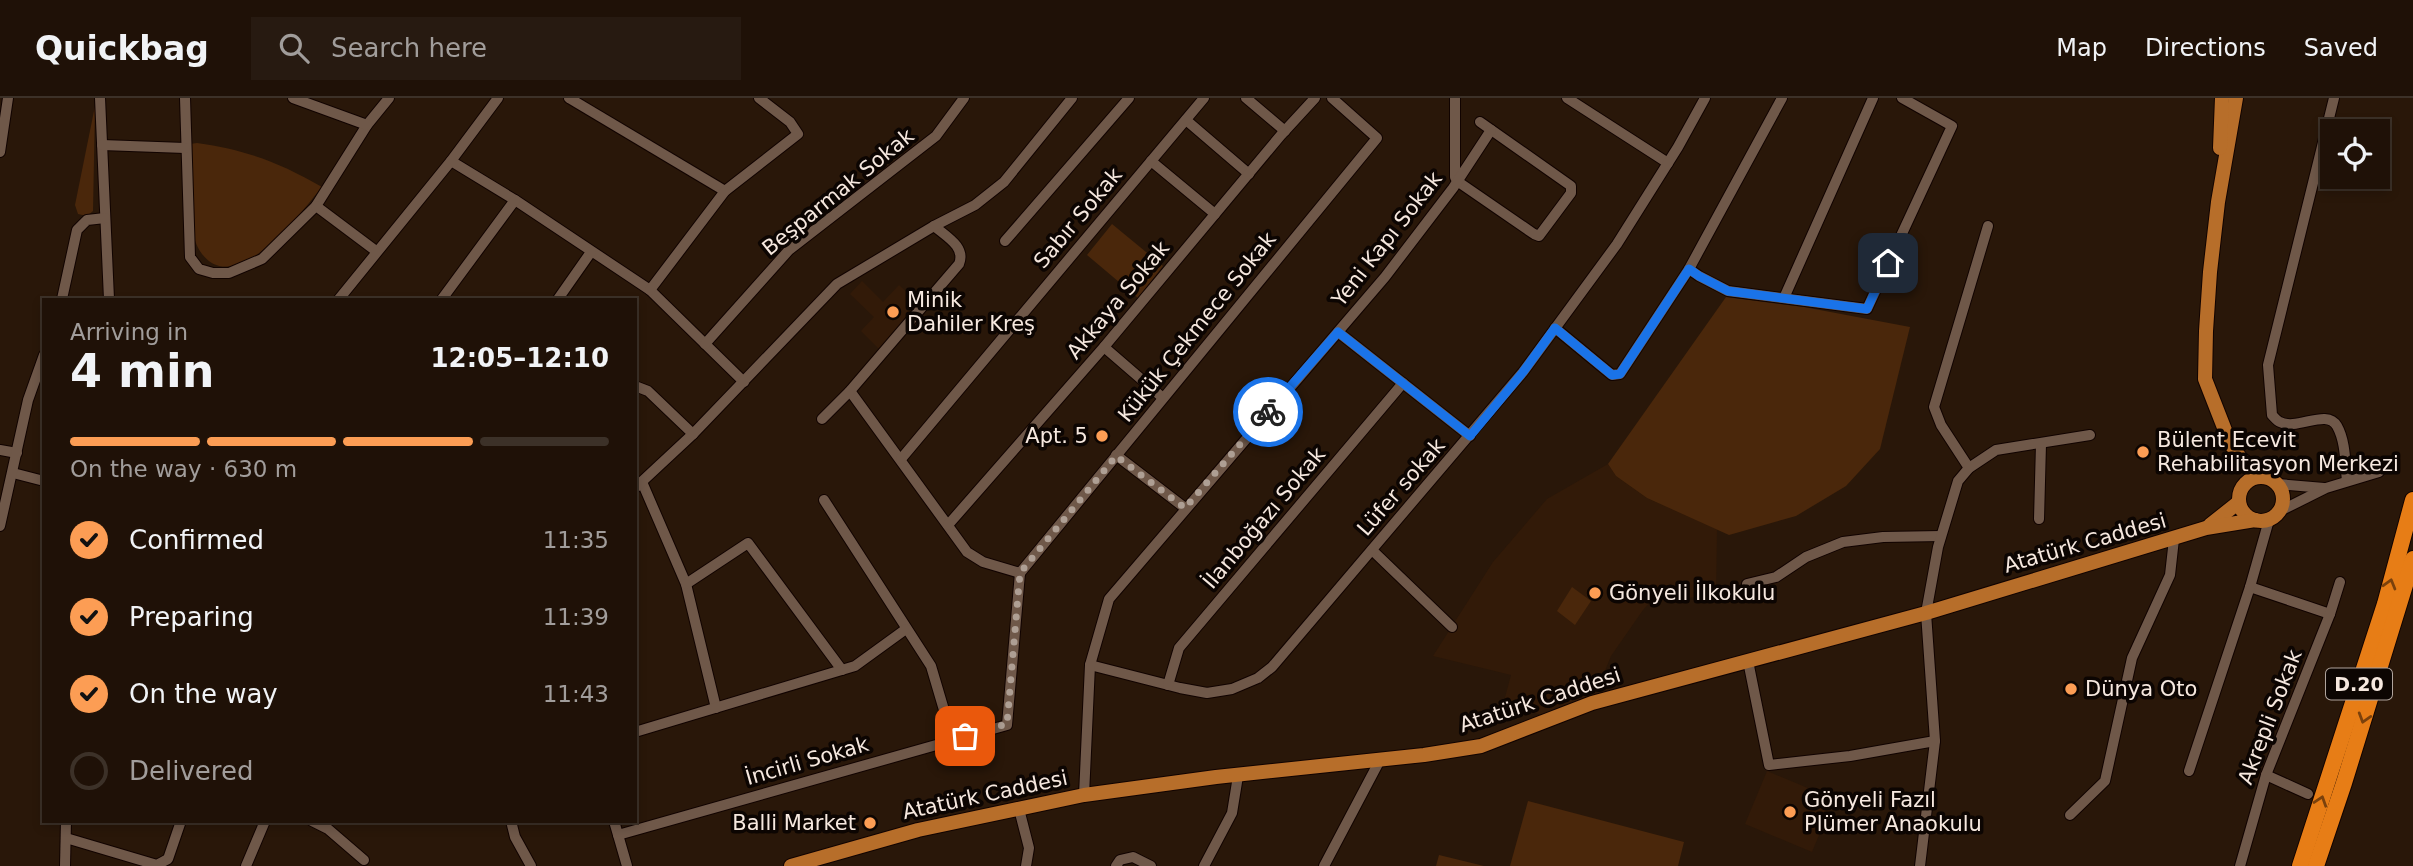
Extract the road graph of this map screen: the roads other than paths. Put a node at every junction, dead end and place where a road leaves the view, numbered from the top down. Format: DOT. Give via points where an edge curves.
graph roads {
  1 [pos="8,98"];
  2 [pos="100,98"];
  3 [pos="185,98"];
  4 [pos="293,98"];
  5 [pos="389,98"];
  6 [pos="498,98"];
  7 [pos="569,98"];
  8 [pos="964,98"];
  9 [pos="1072,98"];
  10 [pos="1129,98"];
  11 [pos="1204,98"];
  12 [pos="1246,98"];
  13 [pos="1315,98"];
  14 [pos="1332,98"];
  15 [pos="1455,98"];
  16 [pos="1567,98"];
  17 [pos="1705,98"];
  18 [pos="1782,98"];
  19 [pos="1873,98"];
  20 [pos="1902,98"];
  21 [pos="2222,98"];
  22 [pos="2236,98"];
  23 [pos="2334,98"];
  24 [pos="765,100"];
  25 [pos="1186,120"];
  26 [pos="1480,122"];
  27 [pos="367,125"];
  28 [pos="1285,131"];
  29 [pos="1491,131"];
  30 [pos="102,145"];
  31 [pos="1,148"];
  32 [pos="185,148"];
  33 [pos="451,161"];
  34 [pos="1152,161"];
  35 [pos="1668,163"];
  36 [pos="1249,174"];
  37 [pos="1457,181"];
  38 [pos="725,191"];
  39 [pos="515,200"];
  40 [pos="2218,202"];
  41 [pos="316,206"];
  42 [pos="1215,214"];
  43 [pos="105,218"];
  44 [pos="934,226"];
  45 [pos="1988,226"];
  46 [pos="1005,240"];
  47 [pos="376,251"];
  48 [pos="591,252"];
  49 [pos="1689,269"];
  50 [pos="650,290"];
  51 [pos="62,298"];
  52 [pos="109,298"];
  53 [pos="340,298"];
  54 [pos="443,298"];
  55 [pos="559,298"];
  56 [pos="1784,298"];
  57 [pos="1555,328"];
  58 [pos="1338,332"];
  59 [pos="705,344"];
  60 [pos="1104,347"];
  61 [pos="42,361"];
  62 [pos="744,382"];
  63 [pos="1404,383"];
  64 [pos="637,387"];
  65 [pos="850,391"];
  66 [pos="1163,398"];
  67 [pos="821,419"];
  68 [pos="693,434"];
  69 [pos="2090,435"];
  70 [pos="1470,436"];
  71 [pos="2041,444"];
  72 [pos="0,450"];
  73 [pos="17,453"];
  74 [pos="1116,456"];
  75 [pos="2241,458"];
  76 [pos="901,459"];
  77 [pos="1969,468"];
  78 [pos="2379,472"];
  79 [pos="13,473"];
  80 [pos="42,480"];
  81 [pos="2272,480"];
  82 [pos="2347,481"];
  83 [pos="639,485"];
  84 [pos="2326,488"];
  85 [pos="2240,496"];
  86 [pos="824,500"];
  87 [pos="2413,500"];
  88 [pos="1185,508"];
  89 [pos="2268,517"];
  90 [pos="2039,519"];
  91 [pos="948,525"];
  92 [pos="0,526"];
  93 [pos="2206,528"];
  94 [pos="1941,536"];
  95 [pos="2174,539"];
  96 [pos="1372,550"];
  97 [pos="2413,559"];
  98 [pos="1020,573"];
  99 [pos="2340,582"];
  100 [pos="686,584"];
  101 [pos="1747,584"];
  102 [pos="2250,587"];
  103 [pos="1926,613"];
  104 [pos="2330,614"];
  105 [pos="1452,626"];
  106 [pos="906,629"];
  107 [pos="1748,661"];
  108 [pos="1090,665"];
  109 [pos="842,670"];
  110 [pos="1168,685"];
  111 [pos="716,708"];
  112 [pos="637,731"];
  113 [pos="944,741"];
  114 [pos="1935,741"];
  115 [pos="1380,760"];
  116 [pos="2189,771"];
  117 [pos="2266,775"];
  118 [pos="1238,776"];
  119 [pos="1084,794"];
  120 [pos="2308,794"];
  121 [pos="1019,809"];
  122 [pos="2070,815"];
  123 [pos="66,823"];
  124 [pos="180,823"];
  125 [pos="264,823"];
  126 [pos="316,823"];
  127 [pos="512,823"];
  128 [pos="615,823"];
  129 [pos="618,835"];
  130 [pos="66,838"];
  131 [pos="364,860"];
  132 [pos="65,866"];
  133 [pos="246,866"];
  134 [pos="531,866"];
  135 [pos="627,866"];
  136 [pos="791,866"];
  137 [pos="1026,866"];
  138 [pos="1116,866"];
  139 [pos="1151,866"];
  140 [pos="1205,866"];
  141 [pos="1324,866"];
  142 [pos="1920,866"];
  143 [pos="2240,866"];
  144 [pos="2300,866"];
  145 [pos="2316,866"];
  1 -- 31 [label="street"];
  2 -- 30 [label="street"];
  3 -- 32 [label="street"];
  4 -- 27 [label="street"];
  5 -- 27 [label="street"];
  6 -- 33 [label="street"];
  7 -- 38 [label="street"];
  8 -- 59 [label="street, Beşparmak Sokak" via="936,136 789,250"];
  9 -- 44 [label="street" via="1004,182 975,205"];
  10 -- 46 [label="street"];
  11 -- 25 [label="street, Sabır Sokak"];
  12 -- 28 [label="street"];
  13 -- 28 [label="street, Akkaya Sokak"];
  14 -- 66 [label="street, Kükük Çekmece Sokak" via="1377,138"];
  15 -- 37 [label="street"];
  16 -- 35 [label="street"];
  17 -- 35 [label="street, Lüfer sokak"];
  18 -- 49 [label="street"];
  19 -- 56 [label="street"];
  20 -- 56 [label="street" via="1952,126 1867,309"];
  21 -- 40 [label="main road"];
  22 -- 40 [label="main road"];
  23 -- 82 [label="street" via="2268,365 2272,415 2282,424 2332,420 2342,441"];
  24 -- 38 [label="street" via="798,134"];
  25 -- 34 [label="street, Sabır Sokak"];
  25 -- 36 [label="street"];
  26 -- 29 [label="street"];
  27 -- 41 [label="street"];
  28 -- 36 [label="street, Akkaya Sokak"];
  29 -- 37 [label="street, Yeni Kapı Sokak"];
  29 -- 37 [label="street" via="1571,186 1571,193 1539,236"];
  30 -- 32 [label="street"];
  30 -- 43 [label="street"];
  32 -- 41 [label="street" via="190,257 199,269 229,272 262,259"];
  33 -- 39 [label="street"];
  33 -- 47 [label="street"];
  34 -- 42 [label="street"];
  34 -- 76 [label="street, Sabır Sokak"];
  35 -- 57 [label="street, Lüfer sokak" via="1617,244"];
  36 -- 42 [label="street, Akkaya Sokak"];
  37 -- 58 [label="street, Yeni Kapı Sokak"];
  38 -- 50 [label="street"];
  39 -- 48 [label="street"];
  39 -- 54 [label="street"];
  40 -- 75 [label="main road" via="2205,379 2226,434"];
  41 -- 47 [label="street"];
  42 -- 60 [label="street, Akkaya Sokak"];
  43 -- 51 [label="street" via="88,220 77,230"];
  43 -- 52 [label="street"];
  44 -- 62 [label="street" via="837,284"];
  44 -- 65 [label="street" via="960,249 959,264"];
  45 -- 77 [label="street" via="1934,407"];
  47 -- 53 [label="street"];
  48 -- 50 [label="street"];
  48 -- 55 [label="street"];
  49 -- 56 [label="street" via="1728,291"];
  49 -- 57 [label="street" via="1620,374 1612,375"];
  50 -- 59 [label="street"];
  57 -- 70 [label="street, Lüfer sokak"];
  58 -- 63 [label="street"];
  58 -- 88 [label="street, Yeni Kapı Sokak"];
  59 -- 62 [label="street"];
  60 -- 66 [label="street"];
  60 -- 91 [label="street, Akkaya Sokak"];
  61 -- 73 [label="street"];
  62 -- 68 [label="street"];
  63 -- 70 [label="street"];
  63 -- 110 [label="street, İlanboğazı Sokak" via="1179,648"];
  64 -- 68 [label="street" via="648,391"];
  65 -- 67 [label="street"];
  65 -- 76 [label="street"];
  66 -- 74 [label="street, Kükük Çekmece Sokak"];
  68 -- 83 [label="street"];
  69 -- 71 [label="street"];
  70 -- 96 [label="street, Lüfer sokak"];
  71 -- 77 [label="street" via="1996,450"];
  71 -- 90 [label="street"];
  72 -- 73 [label="street"];
  73 -- 79 [label="street"];
  74 -- 88 [label="street"];
  74 -- 98 [label="street, Kükük Çekmece Sokak"];
  75 -- 81 [label="main road"];
  75 -- 85 [label="main road"];
  76 -- 91 [label="street"];
  77 -- 94 [label="street" via="1958,481"];
  78 -- 82 [label="street, Atatürk Caddesi"];
  79 -- 80 [label="street"];
  79 -- 92 [label="street"];
  81 -- 84 [label="street, Atatürk Caddesi"];
  81 -- 85 [label="main road" via="2250,479"];
  81 -- 89 [label="main road" via="2284,498"];
  82 -- 84 [label="street, Atatürk Caddesi"];
  83 -- 100 [label="street"];
  84 -- 89 [label="street, Atatürk Caddesi"];
  85 -- 89 [label="main road" via="2243,512"];
  85 -- 93 [label="main road, Atatürk Caddesi"];
  86 -- 106 [label="street"];
  144 -- 87 [label="highway, D.20, one-way" via="2385,604"];
  88 -- 108 [label="street, Yeni Kapı Sokak" via="1109,599"];
  89 -- 93 [label="main road, Atatürk Caddesi"];
  89 -- 102 [label="street"];
  91 -- 98 [label="street" via="967,552"];
  93 -- 95 [label="main road, Atatürk Caddesi"];
  94 -- 101 [label="street" via="1843,542 1806,557 1776,577"];
  94 -- 103 [label="street"];
  95 -- 103 [label="main road, Atatürk Caddesi"];
  95 -- 122 [label="street" via="2169,575 2132,658 2105,781"];
  96 -- 105 [label="street"];
  96 -- 110 [label="street, Lüfer sokak" via="1258,678 1207,693"];
  97 -- 145 [label="highway, D.20, one-way"];
  98 -- 113 [label="street, İncirli Sokak" via="1007,724"];
  99 -- 104 [label="street, Akrepli Sokak"];
  100 -- 109 [label="street" via="748,543"];
  100 -- 111 [label="street"];
  102 -- 104 [label="street"];
  102 -- 116 [label="street"];
  103 -- 107 [label="main road, Atatürk Caddesi"];
  103 -- 114 [label="street"];
  104 -- 117 [label="street, Akrepli Sokak"];
  106 -- 109 [label="street" via="855,666"];
  106 -- 113 [label="street" via="938,685"];
  107 -- 114 [label="street" via="1769,765"];
  107 -- 115 [label="main road, Atatürk Caddesi" via="1592,703 1481,746"];
  108 -- 110 [label="street, Lüfer sokak"];
  108 -- 119 [label="street, Yeni Kapı Sokak"];
  109 -- 111 [label="street"];
  111 -- 112 [label="street"];
  113 -- 129 [label="street, İncirli Sokak"];
  114 -- 142 [label="street"];
  115 -- 118 [label="main road, Atatürk Caddesi"];
  115 -- 141 [label="street"];
  117 -- 120 [label="street"];
  117 -- 143 [label="street, Akrepli Sokak"];
  118 -- 119 [label="main road, Atatürk Caddesi"];
  118 -- 140 [label="street" via="1232,813"];
  119 -- 121 [label="main road, Atatürk Caddesi"];
  121 -- 136 [label="main road, Atatürk Caddesi" via="918,830"];
  121 -- 137 [label="street" via="1029,848"];
  123 -- 130 [label="street"];
  124 -- 130 [label="street" via="168,859 157,865"];
  125 -- 133 [label="street"];
  126 -- 131 [label="street"];
  127 -- 134 [label="street"];
  128 -- 129 [label="street"];
  129 -- 135 [label="street"];
  130 -- 132 [label="street"];
  138 -- 139 [label="street" via="1133,857"];
}
